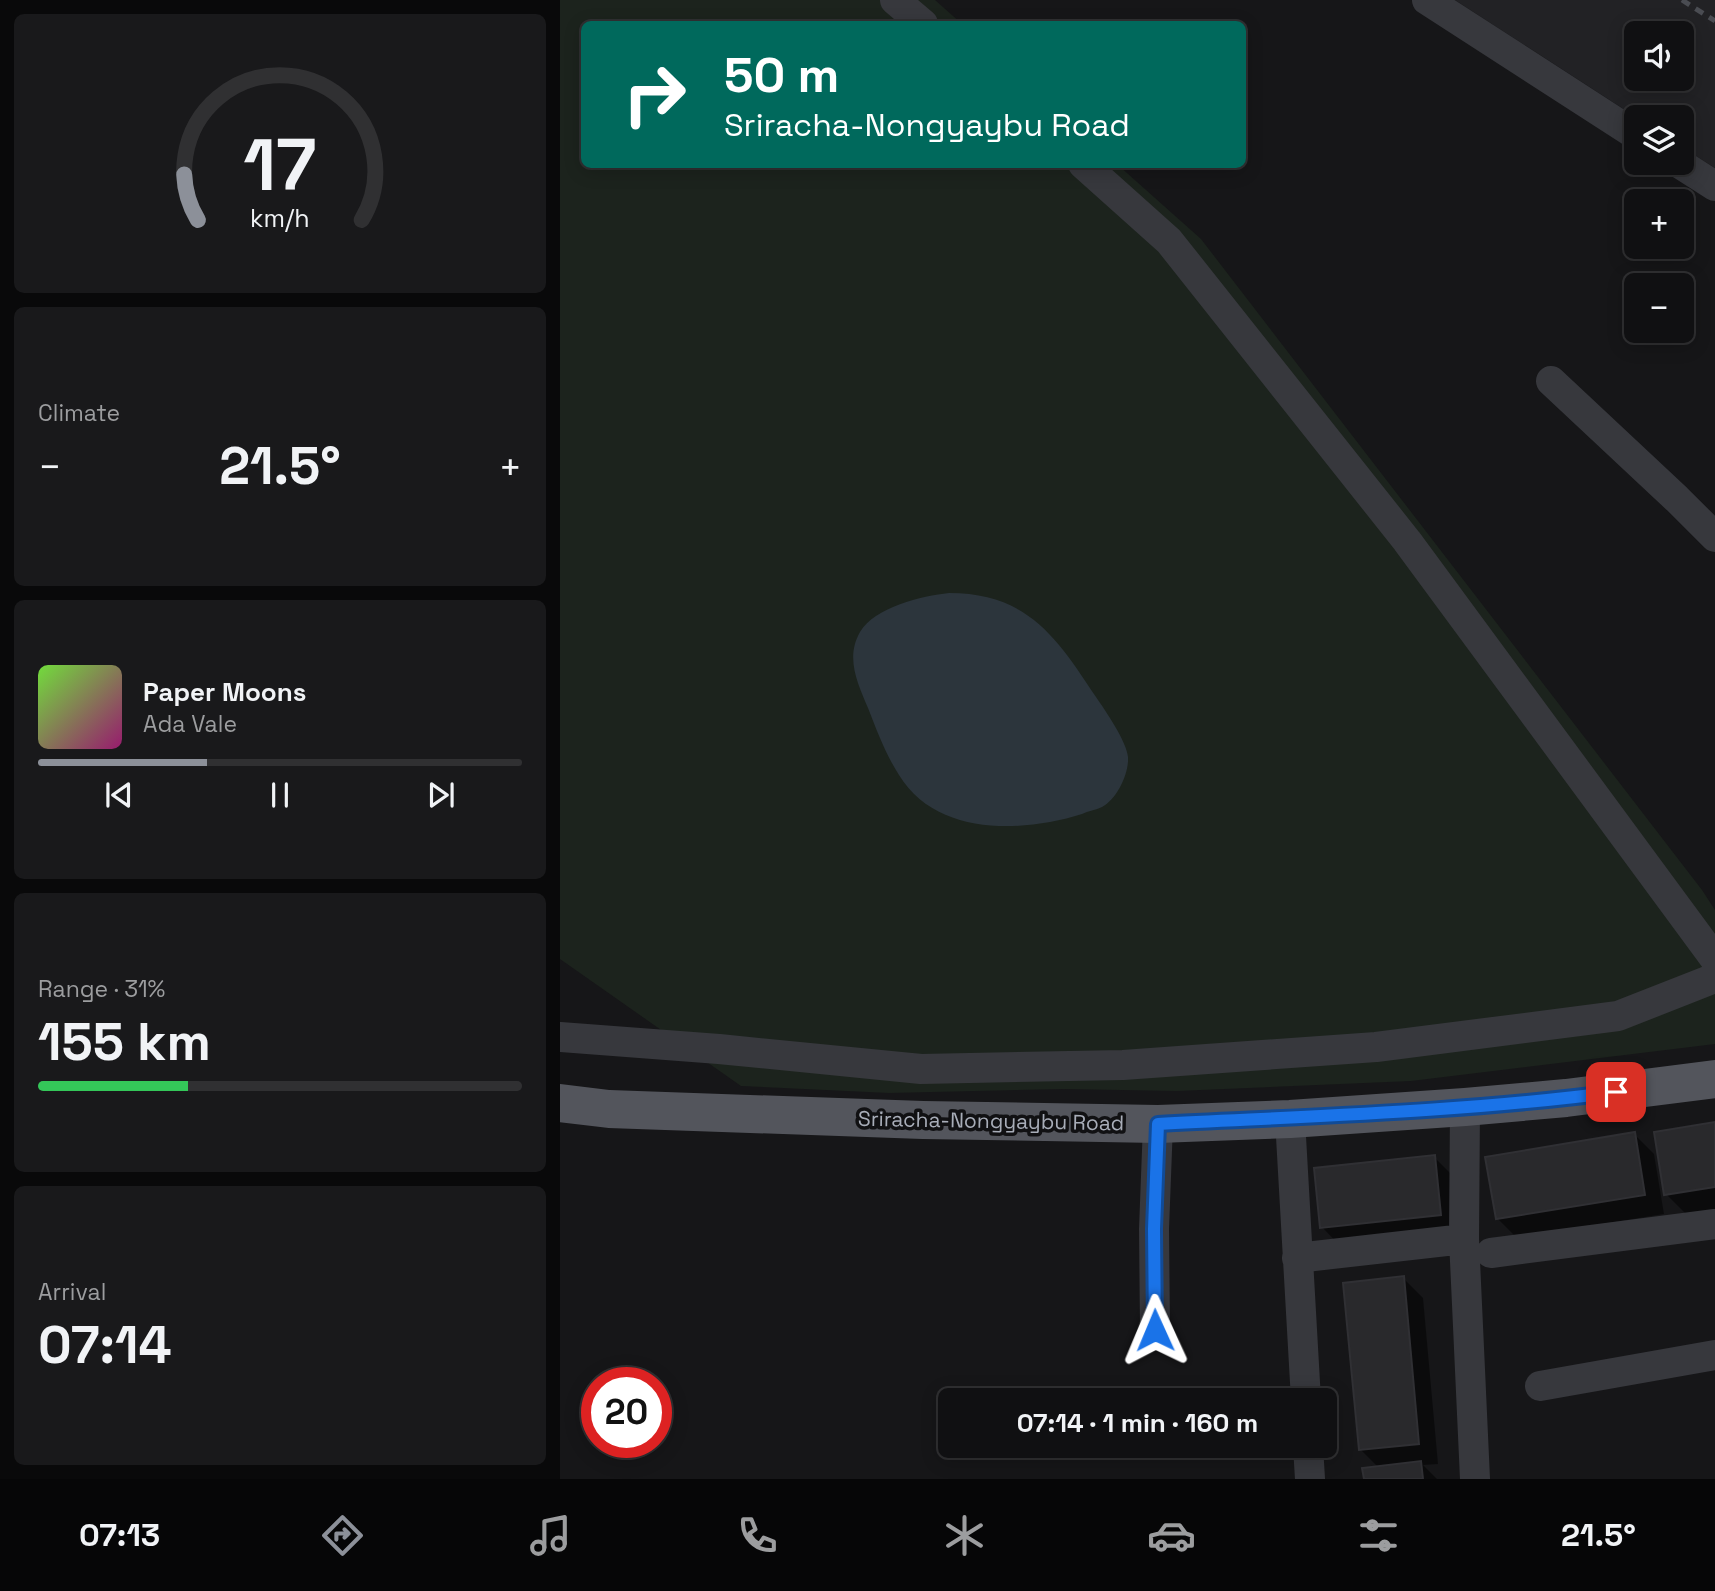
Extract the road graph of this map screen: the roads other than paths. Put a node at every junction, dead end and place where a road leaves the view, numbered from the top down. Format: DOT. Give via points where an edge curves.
graph roads {
  1 [pos="895,0"];
  2 [pos="1427,0"];
  3 [pos="920,21"];
  4 [pos="1624,127"];
  5 [pos="1088,168"];
  6 [pos="1694,173"];
  7 [pos="1715,186"];
  8 [pos="1551,381"];
  9 [pos="1715,537"];
  10 [pos="1715,959"];
  11 [pos="1715,978"];
  12 [pos="560,1037"];
  13 [pos="1715,1079"];
  14 [pos="560,1103"];
  15 [pos="1465,1107"];
  16 [pos="1290,1119"];
  17 [pos="1158,1124"];
  18 [pos="1715,1224"];
  19 [pos="1464,1239"];
  20 [pos="1491,1253"];
  21 [pos="1297,1258"];
  22 [pos="1155,1330"];
  23 [pos="1715,1355"];
  24 [pos="1540,1386"];
  25 [pos="1305,1388"];
  26 [pos="1309,1458"];
  27 [pos="1310,1479"];
  28 [pos="1475,1479"];
  1 -- 3 [label="street"];
  2 -- 4 [label="street"];
  5 -- 10 [label="street" via="1169,240 1407,541"];
  6 -- 7 [label="street"];
  8 -- 9 [label="street"];
  11 -- 12 [label="street" via="1618,1016 1376,1047 1123,1065 920,1069"];
  13 -- 15 [label="main road, Sriracha-Nongyaybu Road"];
  14 -- 17 [label="main road, Sriracha-Nongyaybu Road" via="909,1120"];
  15 -- 16 [label="main road, Sriracha-Nongyaybu Road"];
  15 -- 19 [label="street"];
  16 -- 17 [label="main road, Sriracha-Nongyaybu Road"];
  16 -- 21 [label="street"];
  17 -- 22 [label="street"];
  18 -- 20 [label="street"];
  19 -- 21 [label="street"];
  19 -- 28 [label="street"];
  21 -- 25 [label="street"];
  23 -- 24 [label="street"];
  26 -- 27 [label="street"];
}
